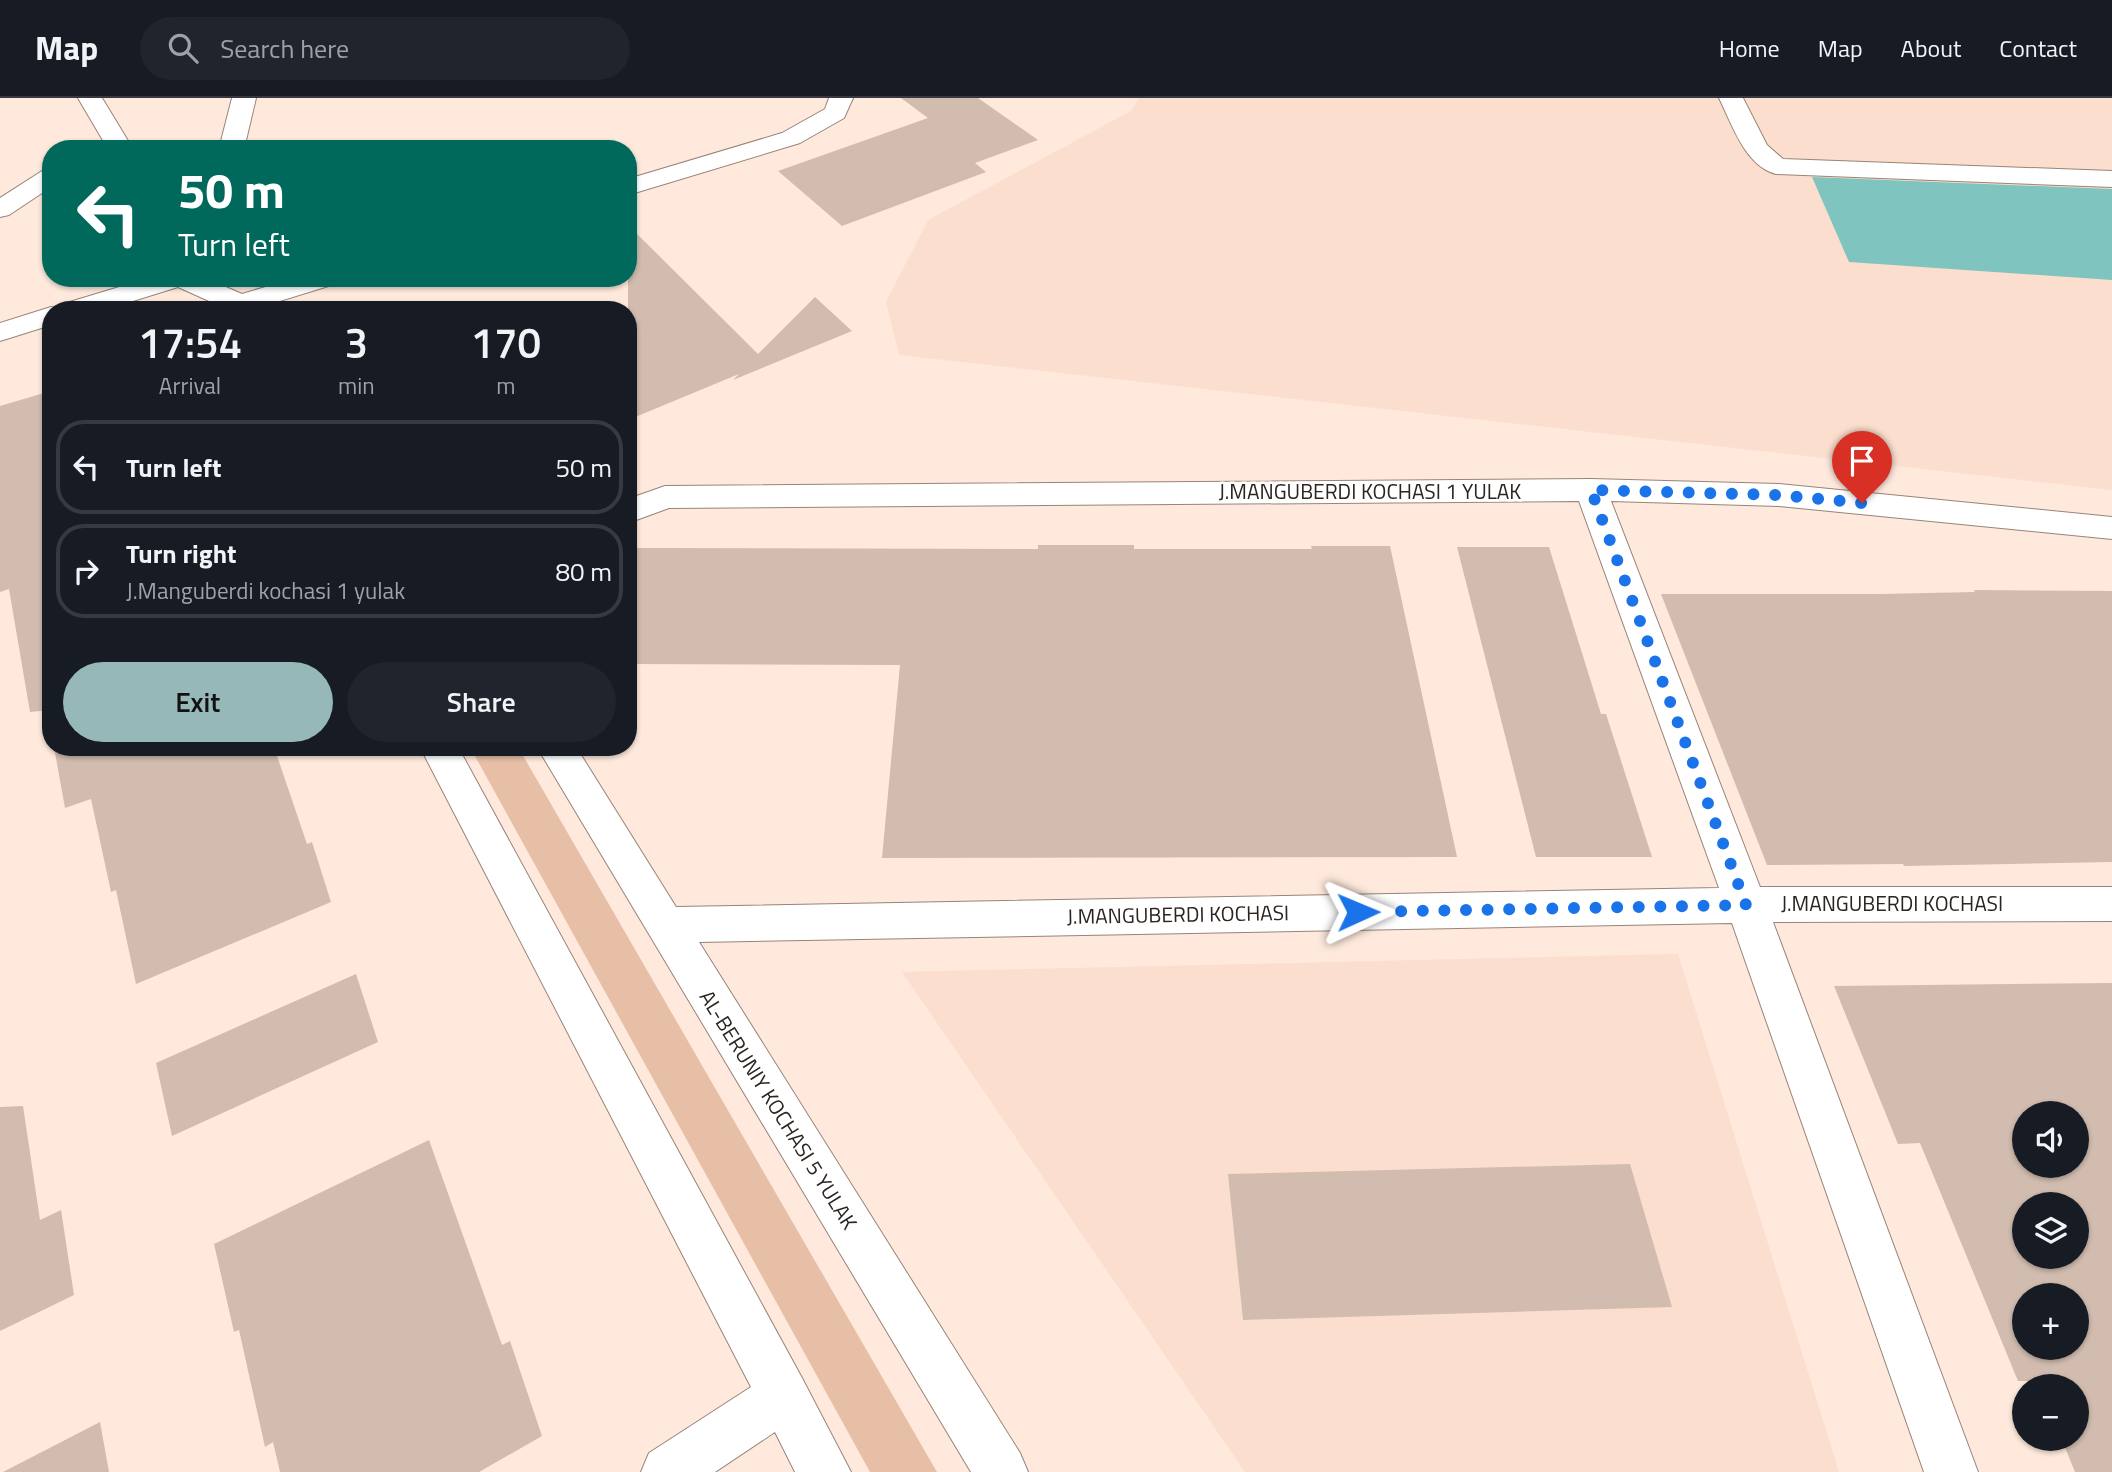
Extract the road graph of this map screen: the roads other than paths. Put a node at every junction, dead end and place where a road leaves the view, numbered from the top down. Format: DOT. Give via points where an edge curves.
graph roads {
  1 [pos="90,98"];
  2 [pos="244,98"];
  3 [pos="841,98"];
  4 [pos="1731,98"];
  5 [pos="116,140"];
  6 [pos="233,140"];
  7 [pos="2112,179"];
  8 [pos="42,182"];
  9 [pos="637,184"];
  10 [pos="0,209"];
  11 [pos="150,287"];
  12 [pos="210,287"];
  13 [pos="296,287"];
  14 [pos="254,300"];
  15 [pos="103,301"];
  16 [pos="42,319"];
  17 [pos="0,332"];
  18 [pos="1591,490"];
  19 [pos="637,508"];
  20 [pos="2112,528"];
  21 [pos="444,756"];
  22 [pos="561,756"];
  23 [pos="2112,904"];
  24 [pos="1746,905"];
  25 [pos="664,925"];
  26 [pos="784,1395"];
  27 [pos="668,1472"];
  28 [pos="824,1472"];
  29 [pos="1001,1472"];
  30 [pos="1951,1472"];
  1 -- 5 [label="street"];
  2 -- 6 [label="street"];
  3 -- 9 [label="street" via="835,113 791,138"];
  4 -- 7 [label="street" via="1757,149 1776,166"];
  8 -- 10 [label="street"];
  11 -- 15 [label="street"];
  12 -- 14 [label="street"];
  13 -- 14 [label="street"];
  16 -- 17 [label="street"];
  18 -- 19 [label="street, J.MANGUBERDI KOCHASI 1 YULAK" via="665,497"];
  18 -- 20 [label="street, J.MANGUBERDI KOCHASI 1 YULAK" via="1779,495"];
  18 -- 24 [label="street"];
  21 -- 26 [label="street"];
  22 -- 25 [label="street, AL-BERUNIY KOCHASI 5 YULAK"];
  23 -- 24 [label="street, J.MANGUBERDI KOCHASI"];
  24 -- 25 [label="street, J.MANGUBERDI KOCHASI"];
  24 -- 30 [label="street"];
  25 -- 29 [label="street, AL-BERUNIY KOCHASI 5 YULAK"];
  26 -- 27 [label="street"];
  26 -- 28 [label="street"];
}
